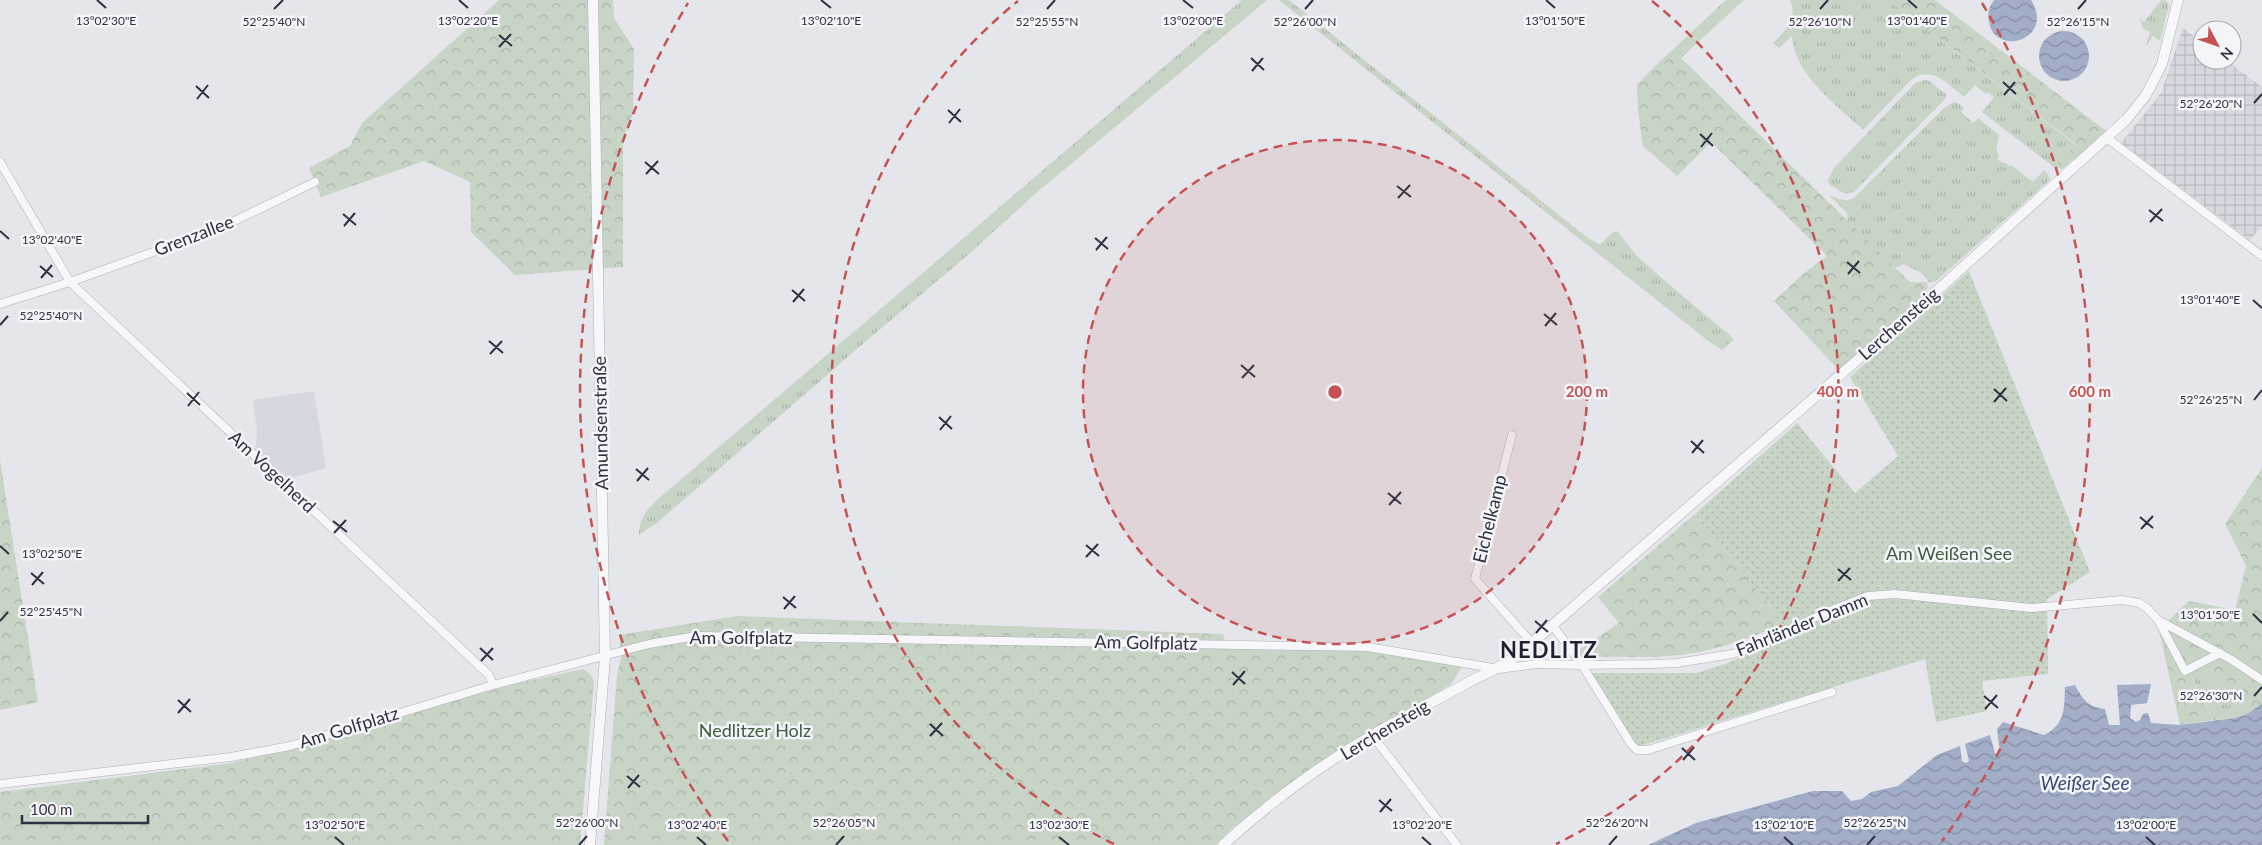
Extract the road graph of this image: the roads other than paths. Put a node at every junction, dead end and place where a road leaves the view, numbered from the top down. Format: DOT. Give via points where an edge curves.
graph roads {
  1 [pos="593,0"];
  2 [pos="2178,0"];
  3 [pos="2107,138"];
  4 [pos="0,162"];
  5 [pos="315,182"];
  6 [pos="2262,256"];
  7 [pos="70,282"];
  8 [pos="0,304"];
  9 [pos="1512,435"];
  10 [pos="2158,620"];
  11 [pos="1552,626"];
  12 [pos="1532,643"];
  13 [pos="2220,653"];
  14 [pos="605,657"];
  15 [pos="1582,665"];
  16 [pos="1498,668"];
  17 [pos="2262,680"];
  18 [pos="492,685"];
  19 [pos="1832,692"];
  20 [pos="1372,735"];
  21 [pos="0,784"];
  22 [pos="590,845"];
  23 [pos="1224,845"];
  24 [pos="1457,845"];
  1 -- 14 [label="street, Amundsenstraße"];
  2 -- 3 [label="street, Lerchensteig" via="2155,80 2137,108"];
  3 -- 6 [label="street"];
  3 -- 11 [label="street, Lerchensteig"];
  4 -- 7 [label="street, Am Vogelherd"];
  5 -- 7 [label="street, Grenzallee" via="220,228"];
  7 -- 8 [label="street, Grenzallee"];
  7 -- 18 [label="street, Am Vogelherd" via="489,674"];
  9 -- 12 [label="street, Eichelkamp" via="1475,578"];
  10 -- 13 [label="street, Fahrländer Damm"];
  10 -- 13 [label="street, Fahrländer Damm" via="2185,671"];
  10 -- 15 [label="street, Fahrländer Damm" via="2139,603 2122,600 2031,608 1917,595 1878,595 1840,607 1759,645 1732,654 1677,662"];
  11 -- 12 [label="street, Lerchensteig"];
  11 -- 15 [label="street"];
  12 -- 16 [label="street, Lerchensteig"];
  13 -- 17 [label="street, Fahrländer Damm"];
  14 -- 16 [label="street, Am Golfplatz" via="649,644 696,636 1368,648"];
  14 -- 18 [label="street, Am Golfplatz"];
  14 -- 22 [label="street, Amundsenstraße"];
  15 -- 16 [label="street, Fahrländer Damm" via="1538,664"];
  15 -- 19 [label="street" via="1637,750 1648,750"];
  16 -- 20 [label="street, Lerchensteig"];
  18 -- 21 [label="street, Am Golfplatz" via="290,746 230,758"];
  20 -- 23 [label="street, Lerchensteig" via="1309,778"];
  20 -- 24 [label="street"];
}
